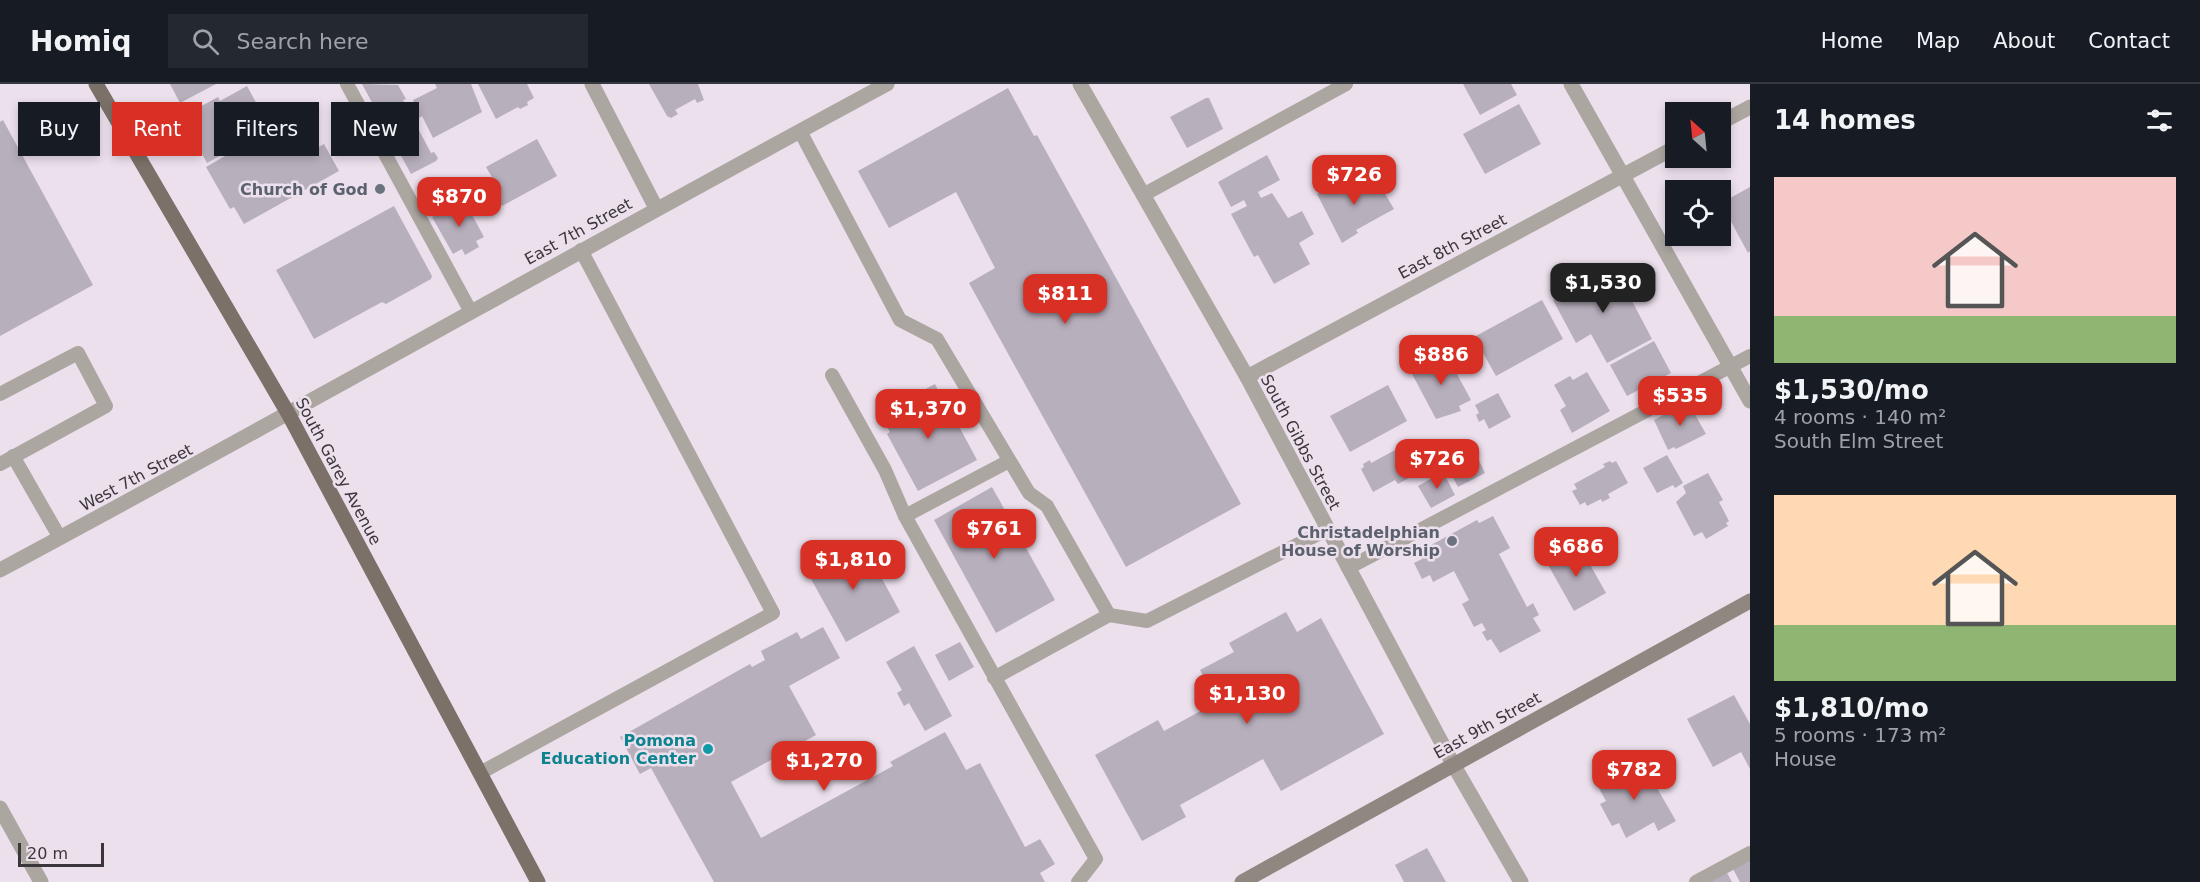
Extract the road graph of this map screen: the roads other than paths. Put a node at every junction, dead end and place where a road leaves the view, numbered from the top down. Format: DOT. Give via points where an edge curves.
graph roads {
  1 [pos="96,84"];
  2 [pos="347,84"];
  3 [pos="592,84"];
  4 [pos="887,84"];
  5 [pos="1080,84"];
  6 [pos="1346,84"];
  7 [pos="1571,84"];
  8 [pos="1750,107"];
  9 [pos="1731,117"];
  10 [pos="800,131"];
  11 [pos="1665,153"];
  12 [pos="1621,175"];
  13 [pos="1143,195"];
  14 [pos="656,208"];
  15 [pos="581,250"];
  16 [pos="471,312"];
  17 [pos="1750,356"];
  18 [pos="1730,366"];
  19 [pos="832,375"];
  20 [pos="1247,377"];
  21 [pos="0,394"];
  22 [pos="1750,401"];
  23 [pos="289,415"];
  24 [pos="14,456"];
  25 [pos="1009,461"];
  26 [pos="0,464"];
  27 [pos="905,516"];
  28 [pos="1328,529"];
  29 [pos="60,538"];
  30 [pos="1348,568"];
  31 [pos="0,570"];
  32 [pos="1750,601"];
  33 [pos="1109,615"];
  34 [pos="994,678"];
  35 [pos="1453,764"];
  36 [pos="480,773"];
  37 [pos="0,808"];
  38 [pos="1750,853"];
  39 [pos="41,882"];
  40 [pos="538,882"];
  41 [pos="1078,882"];
  42 [pos="1242,882"];
  43 [pos="1521,882"];
  44 [pos="1696,882"];
  1 -- 23 [label="main road, South Garey Avenue"];
  2 -- 16 [label="lane"];
  3 -- 14 [label="street"];
  4 -- 10 [label="street, East 7th Street"];
  5 -- 13 [label="street, South Gibbs Street"];
  6 -- 13 [label="lane"];
  7 -- 12 [label="street"];
  8 -- 9 [label="street"];
  10 -- 14 [label="street, East 7th Street"];
  10 -- 25 [label="lane" via="900,320 937,339"];
  11 -- 12 [label="street, East 8th Street"];
  12 -- 18 [label="street"];
  12 -- 20 [label="street, East 8th Street"];
  13 -- 20 [label="street, South Gibbs Street"];
  14 -- 15 [label="street, East 7th Street"];
  15 -- 16 [label="street, East 7th Street"];
  15 -- 36 [label="lane" via="773,613"];
  16 -- 23 [label="street, East 7th Street"];
  17 -- 18 [label="lane"];
  18 -- 22 [label="street"];
  18 -- 30 [label="lane"];
  19 -- 27 [label="lane" via="885,470"];
  20 -- 28 [label="street, South Gibbs Street"];
  21 -- 24 [label="lane" via="78,353 106,406"];
  23 -- 29 [label="street, West 7th Street"];
  23 -- 36 [label="main road, South Garey Avenue"];
  24 -- 26 [label="lane"];
  24 -- 29 [label="lane"];
  25 -- 27 [label="lane"];
  25 -- 33 [label="lane" via="1029,493 1047,506"];
  27 -- 34 [label="lane"];
  28 -- 30 [label="street, South Gibbs Street"];
  28 -- 33 [label="lane" via="1147,621"];
  29 -- 31 [label="street, West 7th Street"];
  30 -- 35 [label="street, South Gibbs Street"];
  32 -- 35 [label="street, East 9th Street"];
  33 -- 34 [label="lane"];
  34 -- 41 [label="lane" via="1096,859"];
  35 -- 42 [label="street, East 9th Street"];
  35 -- 43 [label="street, South Gibbs Street"];
  36 -- 40 [label="main road, South Garey Avenue"];
  37 -- 39 [label="street"];
  38 -- 44 [label="lane"];
}
